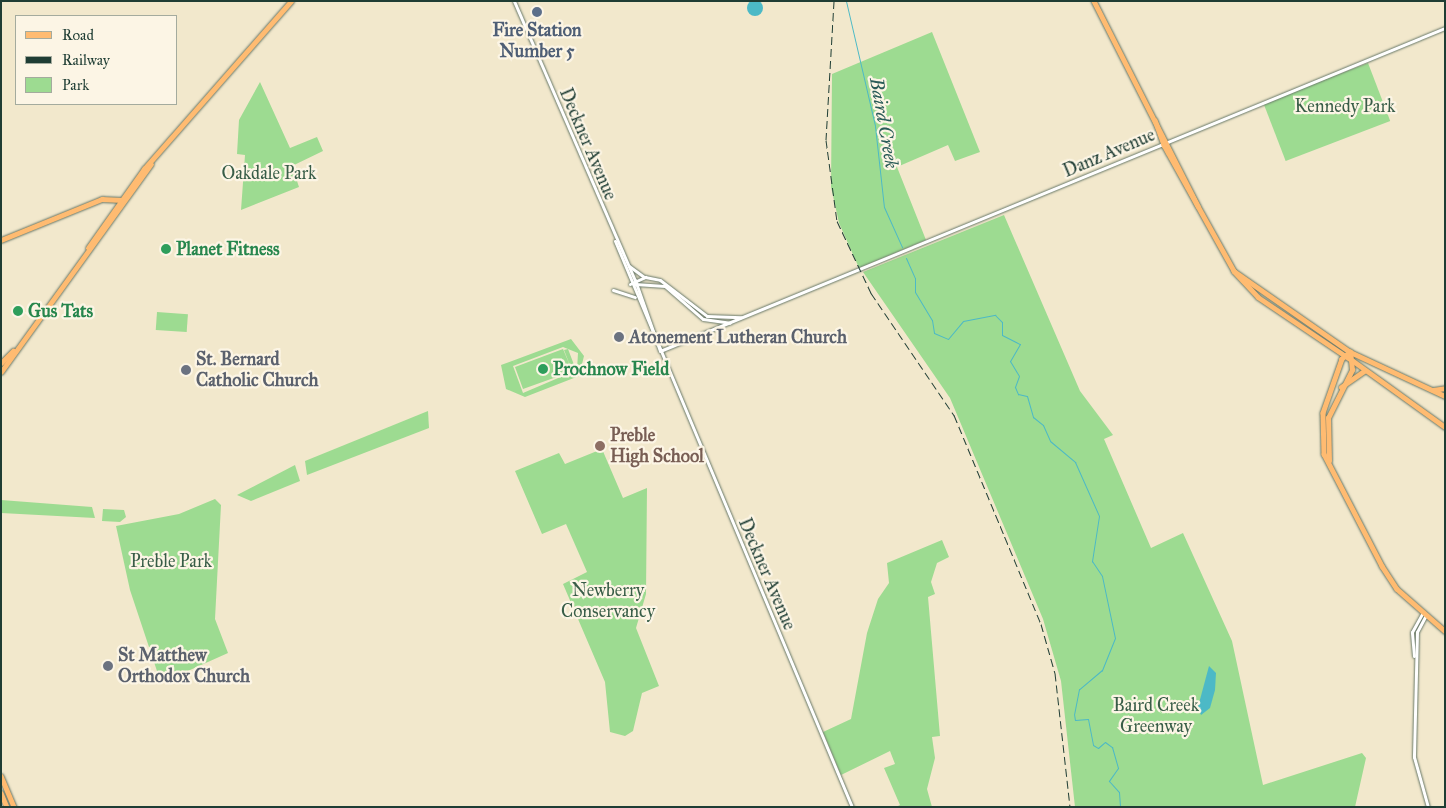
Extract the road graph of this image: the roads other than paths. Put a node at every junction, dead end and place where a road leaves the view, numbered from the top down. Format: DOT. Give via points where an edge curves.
graph roads {
  1 [pos="291,1"];
  2 [pos="514,1"];
  3 [pos="1094,1"];
  4 [pos="1445,28"];
  5 [pos="1155,120"];
  6 [pos="1170,143"];
  7 [pos="1164,145"];
  8 [pos="152,163"];
  9 [pos="120,199"];
  10 [pos="125,202"];
  11 [pos="1198,206"];
  12 [pos="1,240"];
  13 [pos="615,241"];
  14 [pos="88,248"];
  15 [pos="628,264"];
  16 [pos="1234,271"];
  17 [pos="645,277"];
  18 [pos="635,282"];
  19 [pos="630,284"];
  20 [pos="613,290"];
  21 [pos="635,297"];
  22 [pos="743,317"];
  23 [pos="736,322"];
  24 [pos="13,351"];
  25 [pos="660,351"];
  26 [pos="1350,352"];
  27 [pos="1344,356"];
  28 [pos="1,362"];
  29 [pos="1353,362"];
  30 [pos="1365,370"];
  31 [pos="1,372"];
  32 [pos="1341,387"];
  33 [pos="1445,388"];
  34 [pos="1430,390"];
  35 [pos="1445,396"];
  36 [pos="1445,427"];
  37 [pos="1329,463"];
  38 [pos="1424,614"];
  39 [pos="1445,631"];
  40 [pos="1,776"];
  41 [pos="1,793"];
  42 [pos="7,807"];
  43 [pos="14,807"];
  44 [pos="852,807"];
  45 [pos="1428,807"];
  1 -- 8 [label="main road"];
  2 -- 13 [label="street, Deckner Avenue"];
  3 -- 5 [label="main road"];
  4 -- 6 [label="street, Danz Avenue"];
  5 -- 6 [label="main road"];
  5 -- 7 [label="main road"];
  6 -- 7 [label="street, Danz Avenue"];
  6 -- 11 [label="main road"];
  7 -- 11 [label="main road"];
  7 -- 22 [label="street, Danz Avenue"];
  8 -- 9 [label="main road"];
  8 -- 10 [label="main road"];
  9 -- 10 [label="main road"];
  9 -- 12 [label="main road" via="102,199"];
  9 -- 14 [label="main road"];
  10 -- 14 [label="main road"];
  11 -- 16 [label="main road"];
  13 -- 15 [label="street, Deckner Avenue"];
  13 -- 19 [label="street, Deckner Avenue"];
  14 -- 24 [label="main road"];
  15 -- 17 [label="street"];
  15 -- 18 [label="street, Deckner Avenue"];
  16 -- 26 [label="main road"];
  16 -- 27 [label="main road" via="1256,296"];
  17 -- 18 [label="street"];
  17 -- 22 [label="street" via="670,284 707,316"];
  18 -- 19 [label="street"];
  18 -- 23 [label="street" via="665,286 708,321"];
  18 -- 25 [label="street, Deckner Avenue"];
  19 -- 21 [label="street, Deckner Avenue"];
  20 -- 21 [label="street"];
  21 -- 25 [label="street, Deckner Avenue"];
  22 -- 23 [label="street"];
  23 -- 25 [label="street"];
  24 -- 28 [label="main road"];
  24 -- 31 [label="main road"];
  25 -- 44 [label="street, Deckner Avenue"];
  26 -- 27 [label="main road"];
  26 -- 29 [label="main road"];
  26 -- 34 [label="highway"];
  27 -- 29 [label="main road"];
  27 -- 37 [label="main road" via="1321,422 1323,450"];
  29 -- 30 [label="highway"];
  29 -- 32 [label="main road"];
  30 -- 32 [label="highway"];
  30 -- 36 [label="highway"];
  32 -- 37 [label="main road" via="1327,420"];
  33 -- 34 [label="highway"];
  34 -- 35 [label="highway"];
  37 -- 38 [label="main road" via="1382,566"];
  38 -- 39 [label="main road"];
  38 -- 45 [label="street" via="1416,632 1414,757"];
  40 -- 43 [label="main road"];
  41 -- 42 [label="main road"];
}
